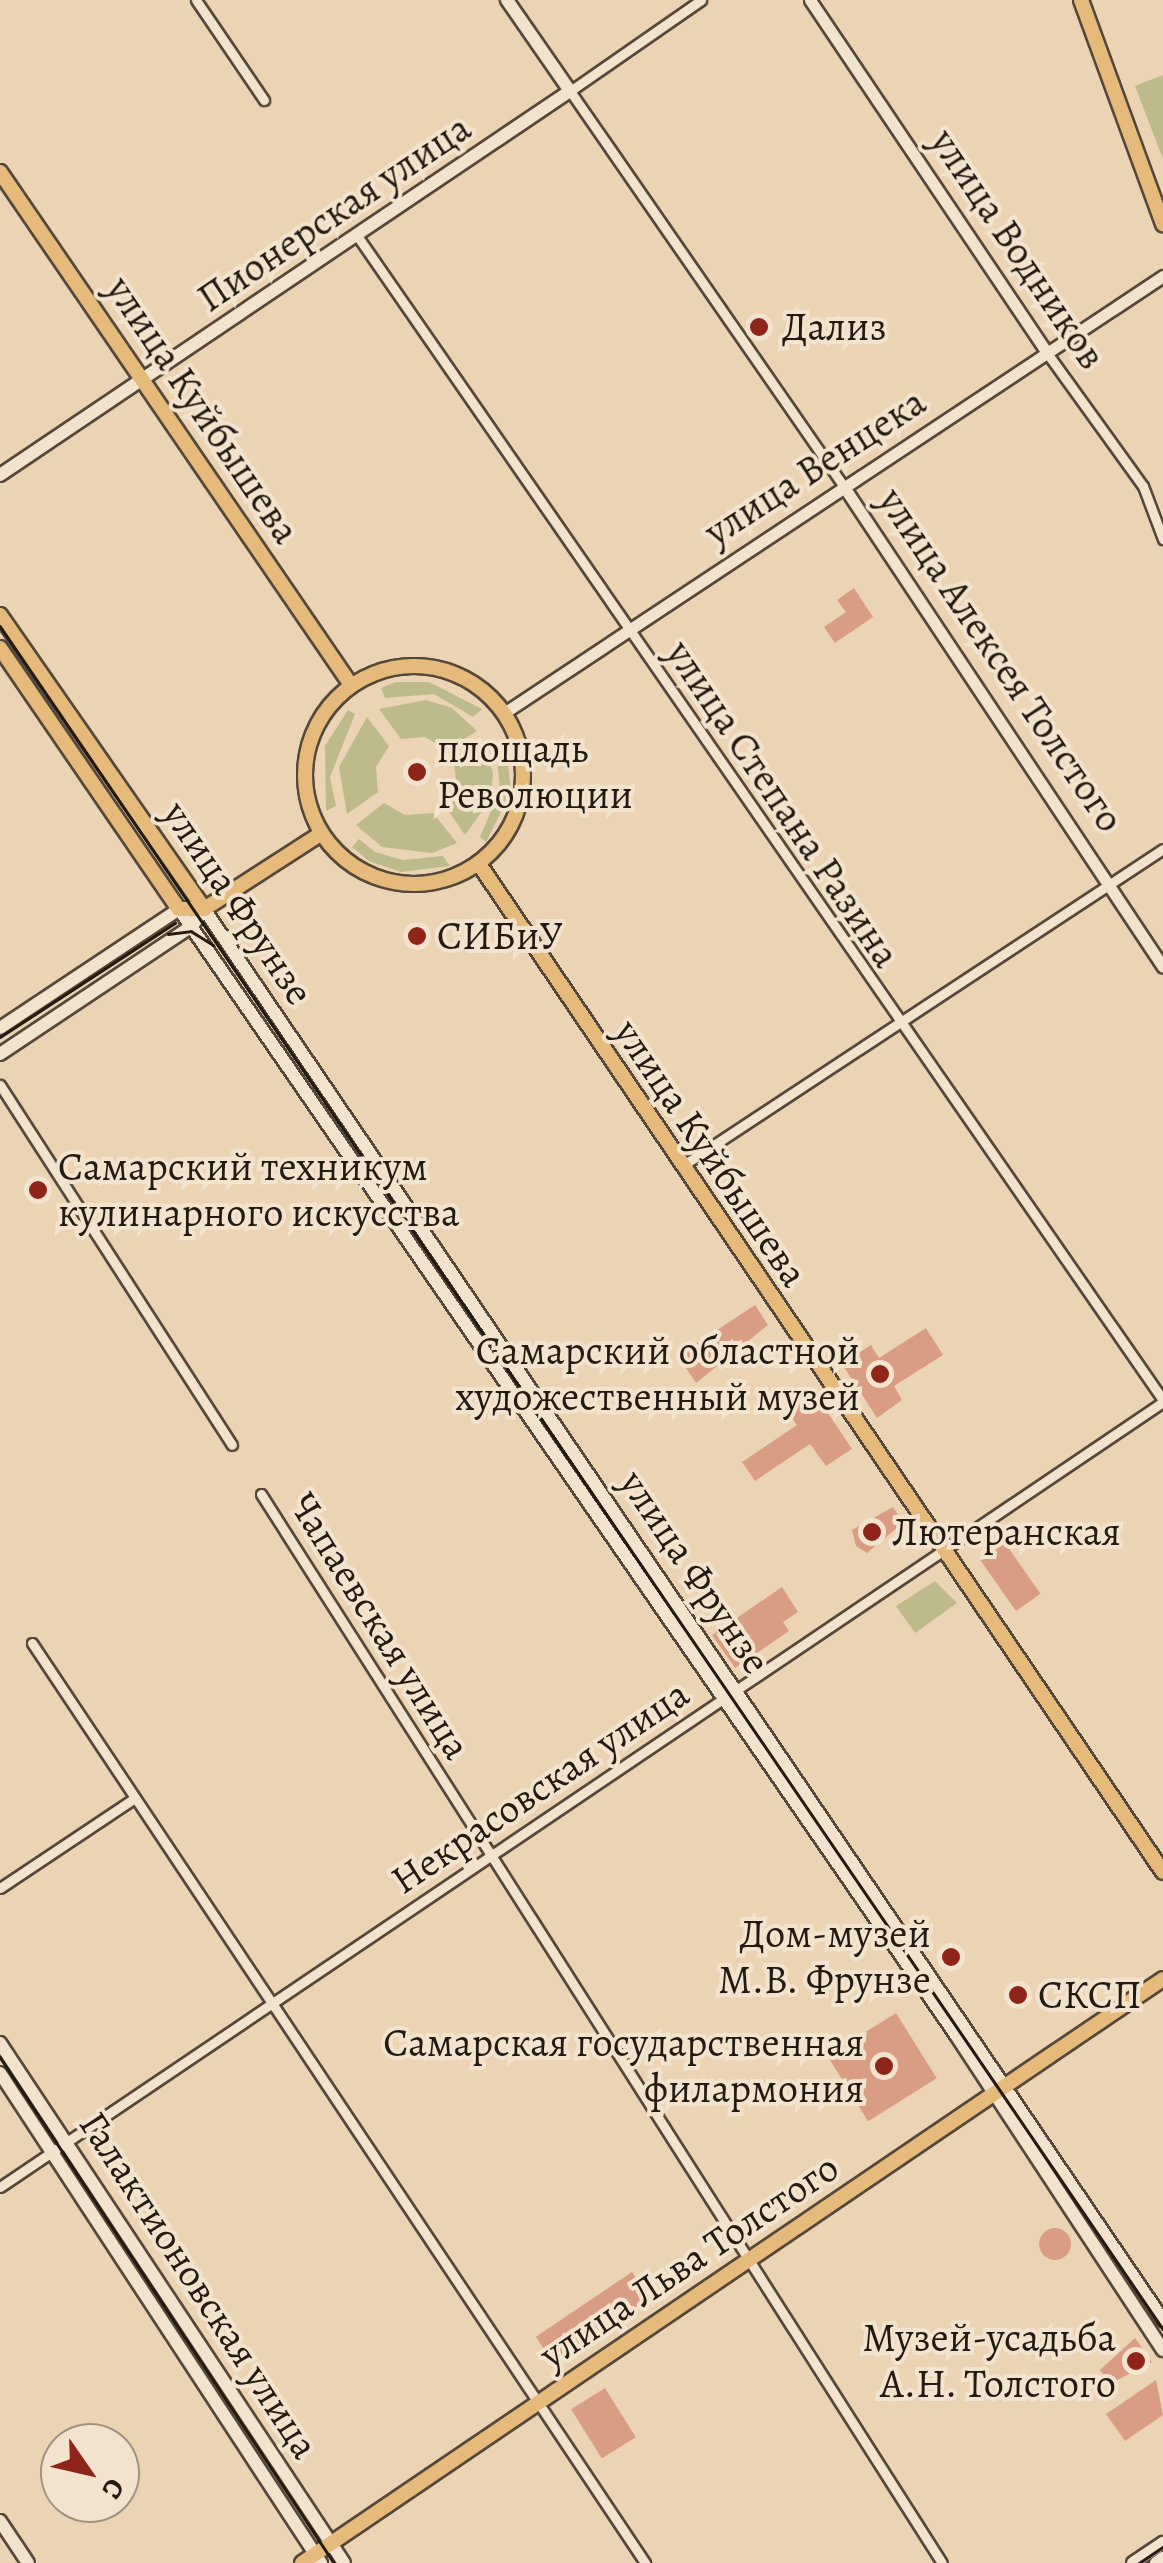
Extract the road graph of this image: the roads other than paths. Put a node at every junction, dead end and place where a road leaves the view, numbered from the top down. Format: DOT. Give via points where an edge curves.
graph roads {
  1 [pos="196,0"];
  2 [pos="507,0"];
  3 [pos="701,0"];
  4 [pos="810,0"];
  5 [pos="1081,0"];
  6 [pos="570,92"];
  7 [pos="264,100"];
  8 [pos="0,172"];
  9 [pos="1163,224"];
  10 [pos="358,237"];
  11 [pos="1163,276"];
  12 [pos="1046,353"];
  13 [pos="144,381"];
  14 [pos="0,475"];
  15 [pos="844,487"];
  16 [pos="1163,540"];
  17 [pos="0,615"];
  18 [pos="627,630"];
  19 [pos="0,648"];
  20 [pos="351,685"];
  21 [pos="504,713"];
  22 [pos="322,833"];
  23 [pos="1163,850"];
  24 [pos="479,864"];
  25 [pos="1112,883"];
  26 [pos="179,909"];
  27 [pos="204,910"];
  28 [pos="192,926"];
  29 [pos="1163,967"];
  30 [pos="897,1024"];
  31 [pos="0,1028"];
  32 [pos="0,1054"];
  33 [pos="0,1085"];
  34 [pos="680,1167"];
  35 [pos="1163,1401"];
  36 [pos="232,1445"];
  37 [pos="260,1494"];
  38 [pos="942,1553"];
  39 [pos="32,1643"];
  40 [pos="737,1691"];
  41 [pos="722,1702"];
  42 [pos="135,1798"];
  43 [pos="490,1857"];
  44 [pos="1163,1872"];
  45 [pos="0,1888"];
  46 [pos="1163,1980"];
  47 [pos="273,2003"];
  48 [pos="0,2043"];
  49 [pos="0,2073"];
  50 [pos="1008,2084"];
  51 [pos="994,2094"];
  52 [pos="66,2142"];
  53 [pos="53,2151"];
  54 [pos="0,2188"];
  55 [pos="747,2262"];
  56 [pos="1163,2320"];
  57 [pos="1163,2350"];
  58 [pos="533,2397"];
  59 [pos="0,2520"];
  60 [pos="331,2543"];
  61 [pos="1163,2543"];
  62 [pos="1163,2558"];
  63 [pos="313,2560"];
  64 [pos="28,2563"];
  65 [pos="344,2563"];
  66 [pos="645,2563"];
  67 [pos="942,2563"];
  68 [pos="1133,2563"];
  69 [pos="1156,2563"];
  1 -- 7 [label="street"];
  2 -- 6 [label="main road, улица Алексея Толстого"];
  3 -- 6 [label="street, Пионерская улица"];
  4 -- 12 [label="street, улица Водников"];
  5 -- 9 [label="main road"];
  6 -- 10 [label="main road, Пионерская улица"];
  6 -- 15 [label="street, улица Алексея Толстого"];
  8 -- 13 [label="main road, улица Куйбышева"];
  10 -- 13 [label="main road, Пионерская улица"];
  10 -- 18 [label="street, улица Степана Разина"];
  11 -- 12 [label="street, улица Венцека"];
  12 -- 15 [label="street, улица Венцека"];
  12 -- 16 [label="street, улица Водников" via="1143,486"];
  13 -- 14 [label="main road, Пионерская улица"];
  13 -- 20 [label="main road, улица Куйбышева"];
  15 -- 18 [label="street, улица Венцека"];
  15 -- 25 [label="street, улица Алексея Толстого"];
  17 -- 27 [label="main road, улица Фрунзе"];
  18 -- 21 [label="street, улица Венцека"];
  18 -- 30 [label="street, улица Степана Разина"];
  19 -- 26 [label="main road, улица Фрунзе"];
  20 -- 21 [label="main road" via="395,667 438,668 466,678"];
  20 -- 22 [label="main road" via="317,724 306,760 308,802"];
  21 -- 24 [label="main road" via="518,739 522,795 504,836"];
  22 -- 24 [label="main road" via="354,865 394,883 447,880"];
  22 -- 27 [label="main road"];
  23 -- 25 [label="street"];
  24 -- 34 [label="main road, улица Куйбышева"];
  25 -- 29 [label="street, улица Алексея Толстого"];
  25 -- 30 [label="street"];
  26 -- 27 [label="main road"];
  26 -- 28 [label="main road, улица Фрунзе"];
  26 -- 31 [label="main road"];
  27 -- 28 [label="main road"];
  27 -- 40 [label="main road, улица Фрунзе"];
  28 -- 32 [label="main road"];
  28 -- 41 [label="main road, улица Фрунзе"];
  30 -- 34 [label="street"];
  30 -- 35 [label="street, улица Степана Разина"];
  33 -- 36 [label="street"];
  34 -- 38 [label="main road, улица Куйбышева"];
  35 -- 38 [label="street, Некрасовская улица"];
  37 -- 43 [label="street, Чапаевская улица"];
  38 -- 40 [label="street, Некрасовская улица"];
  38 -- 44 [label="main road, улица Куйбышева"];
  39 -- 42 [label="street"];
  40 -- 41 [label="street, Некрасовская улица"];
  40 -- 50 [label="main road, улица Фрунзе"];
  41 -- 43 [label="street, Некрасовская улица"];
  41 -- 51 [label="main road, улица Фрунзе"];
  42 -- 45 [label="street"];
  42 -- 47 [label="street"];
  43 -- 47 [label="street, Некрасовская улица"];
  43 -- 55 [label="street, Чапаевская улица"];
  46 -- 50 [label="main road, улица Льва Толстого"];
  47 -- 52 [label="street, Некрасовская улица"];
  47 -- 58 [label="street"];
  48 -- 52 [label="main road, Галактионовская улица"];
  49 -- 53 [label="main road, Галактионовская улица"];
  50 -- 51 [label="main road, улица Льва Толстого"];
  50 -- 56 [label="main road, улица Фрунзе"];
  51 -- 55 [label="main road, улица Льва Толстого"];
  51 -- 57 [label="main road, улица Фрунзе"];
  52 -- 53 [label="street, Некрасовская улица"];
  52 -- 60 [label="main road, Галактионовская улица"];
  53 -- 54 [label="street, Некрасовская улица"];
  53 -- 63 [label="main road, Галактионовская улица"];
  55 -- 58 [label="main road, улица Льва Толстого"];
  55 -- 67 [label="street, Чапаевская улица"];
  58 -- 60 [label="main road, улица Льва Толстого"];
  58 -- 66 [label="street"];
  59 -- 64 [label="main road"];
  60 -- 63 [label="main road, улица Льва Толстого"];
  60 -- 65 [label="main road, Галактионовская улица"];
  61 -- 68 [label="main road"];
  62 -- 69 [label="main road"];
}
